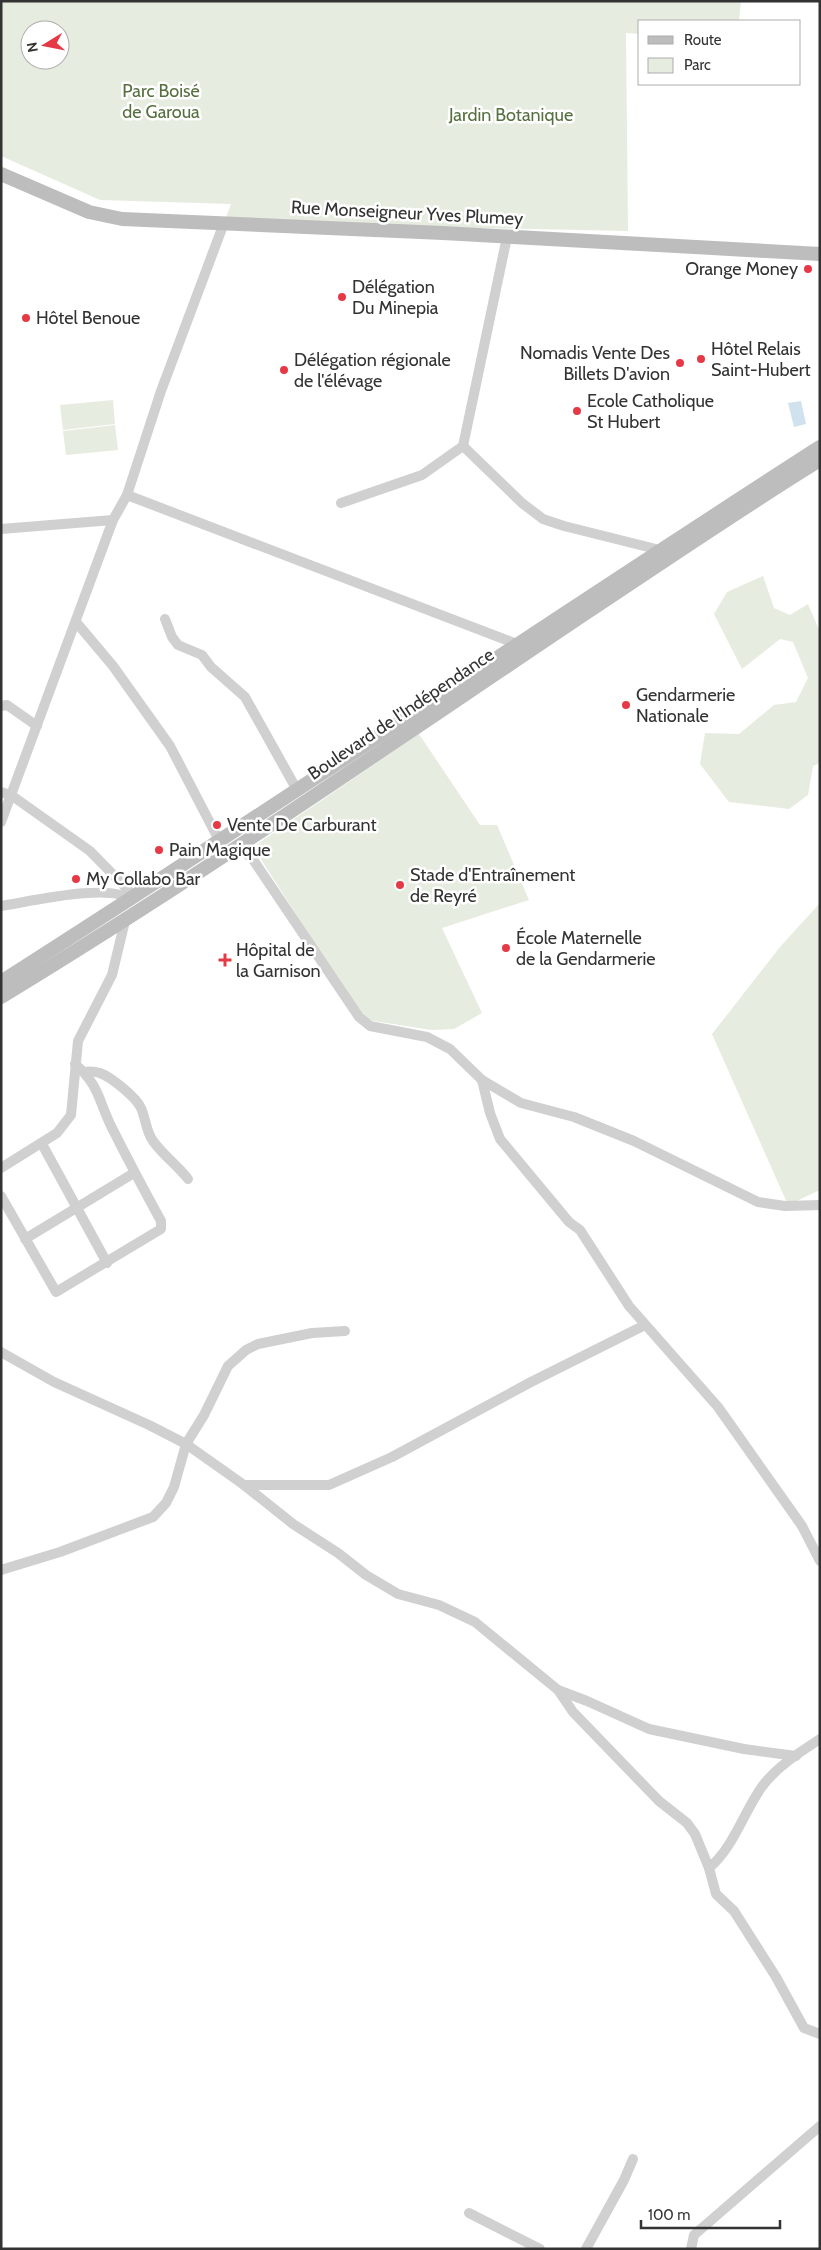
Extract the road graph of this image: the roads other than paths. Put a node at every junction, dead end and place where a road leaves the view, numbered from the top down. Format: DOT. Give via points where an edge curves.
graph roads {
  1 [pos="1,174"];
  2 [pos="224,223"];
  3 [pos="507,237"];
  4 [pos="820,254"];
  5 [pos="463,446"];
  6 [pos="820,446"];
  7 [pos="820,460"];
  8 [pos="127,495"];
  9 [pos="341,503"];
  10 [pos="113,520"];
  11 [pos="1,529"];
  12 [pos="660,550"];
  13 [pos="165,619"];
  14 [pos="76,622"];
  15 [pos="516,644"];
  16 [pos="1,706"];
  17 [pos="38,726"];
  18 [pos="297,790"];
  19 [pos="6,793"];
  20 [pos="1,822"];
  21 [pos="220,842"];
  22 [pos="237,847"];
  23 [pos="133,898"];
  24 [pos="1,906"];
  25 [pos="125,921"];
  26 [pos="1,982"];
  27 [pos="1,997"];
  28 [pos="75,1064"];
  29 [pos="84,1072"];
  30 [pos="482,1080"];
  31 [pos="42,1144"];
  32 [pos="1,1168"];
  33 [pos="134,1173"];
  34 [pos="188,1179"];
  35 [pos="1,1196"];
  36 [pos="820,1206"];
  37 [pos="77,1208"];
  38 [pos="26,1239"];
  39 [pos="107,1263"];
  40 [pos="645,1325"];
  41 [pos="345,1330"];
  42 [pos="1,1352"];
  43 [pos="186,1444"];
  44 [pos="244,1485"];
  45 [pos="820,1561"];
  46 [pos="1,1570"];
  47 [pos="558,1690"];
  48 [pos="820,1739"];
  49 [pos="796,1756"];
  50 [pos="709,1868"];
  51 [pos="820,2034"];
  52 [pos="820,2126"];
  53 [pos="633,2160"];
  54 [pos="470,2213"];
  55 [pos="540,2249"];
  56 [pos="586,2249"];
  57 [pos="691,2249"];
  1 -- 2 [label="main road, Rue Monseigneur Yves Plumey" via="89,212 122,219"];
  2 -- 3 [label="main road, Rue Monseigneur Yves Plumey"];
  2 -- 8 [label="street"];
  3 -- 4 [label="main road, Rue Monseigneur Yves Plumey"];
  3 -- 5 [label="street"];
  5 -- 9 [label="street" via="422,475"];
  5 -- 12 [label="street" via="543,519"];
  6 -- 12 [label="main road, Boulevard de l'Indépendance"];
  7 -- 22 [label="main road, Boulevard de l'Indépendance" via="682,548"];
  8 -- 10 [label="street"];
  8 -- 15 [label="street"];
  10 -- 11 [label="street"];
  10 -- 14 [label="street"];
  12 -- 15 [label="main road, Boulevard de l'Indépendance"];
  13 -- 18 [label="street" via="178,645 202,655 245,697"];
  14 -- 17 [label="street"];
  14 -- 21 [label="street" via="113,666 170,746"];
  15 -- 18 [label="main road, Boulevard de l'Indépendance"];
  16 -- 17 [label="street" via="8,705"];
  17 -- 19 [label="street"];
  18 -- 21 [label="main road, Boulevard de l'Indépendance"];
  19 -- 20 [label="street"];
  19 -- 23 [label="street" via="90,852"];
  21 -- 23 [label="main road, Boulevard de l'Indépendance"];
  22 -- 25 [label="main road, Boulevard de l'Indépendance"];
  22 -- 30 [label="street" via="252,858 358,1017 370,1026 427,1037 450,1049"];
  23 -- 24 [label="street" via="96,892"];
  23 -- 26 [label="main road, Boulevard de l'Indépendance"];
  25 -- 27 [label="main road, Boulevard de l'Indépendance"];
  25 -- 28 [label="street" via="114,969 78,1041"];
  28 -- 29 [label="street"];
  28 -- 31 [label="street" via="71,1115"];
  29 -- 33 [label="street" via="97,1089 102,1107"];
  29 -- 34 [label="street" via="103,1074 137,1102 154,1143"];
  30 -- 36 [label="street" via="521,1103 574,1117 634,1140 758,1202"];
  30 -- 40 [label="street" via="500,1139 580,1230"];
  31 -- 32 [label="street"];
  31 -- 37 [label="street"];
  33 -- 37 [label="street"];
  33 -- 39 [label="street" via="161,1221 161,1229"];
  35 -- 38 [label="street"];
  37 -- 38 [label="street"];
  37 -- 39 [label="street"];
  38 -- 39 [label="street" via="56,1292"];
  40 -- 44 [label="street" via="392,1457 329,1485"];
  40 -- 45 [label="street" via="718,1407 802,1526"];
  41 -- 43 [label="street" via="286,1338 246,1350 228,1366"];
  42 -- 43 [label="street" via="54,1382"];
  43 -- 44 [label="street"];
  43 -- 46 [label="street" via="174,1487 166,1503 153,1517"];
  44 -- 47 [label="street" via="293,1524 398,1594 439,1605 475,1622"];
  47 -- 49 [label="street" via="649,1730"];
  47 -- 50 [label="street" via="580,1719 662,1804 687,1824 695,1834"];
  48 -- 49 [label="street"];
  49 -- 50 [label="street" via="761,1787 723,1856"];
  50 -- 51 [label="street" via="716,1894 734,1911 804,2028"];
  52 -- 57 [label="street" via="694,2235"];
  53 -- 56 [label="street"];
  54 -- 55 [label="street"];
}
